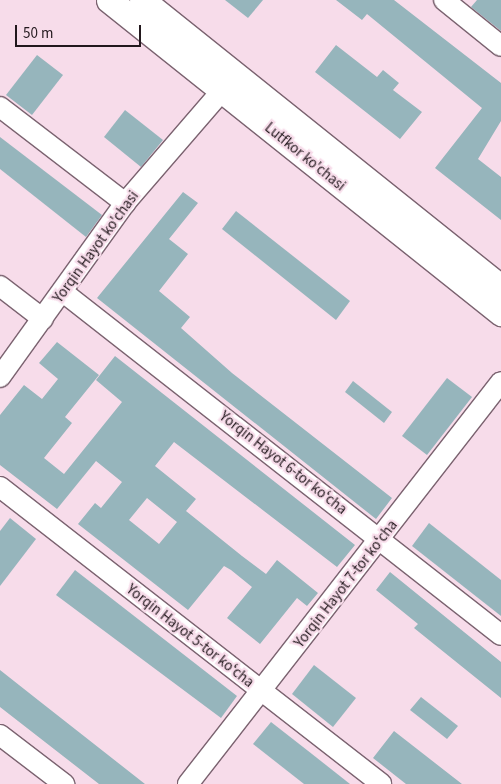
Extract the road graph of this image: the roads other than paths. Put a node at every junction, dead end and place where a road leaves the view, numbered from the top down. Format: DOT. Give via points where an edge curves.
graph roads {
  1 [pos="109,0"];
  2 [pos="142,0"];
  3 [pos="444,0"];
  4 [pos="501,46"];
  5 [pos="229,83"];
  6 [pos="0,107"];
  7 [pos="125,203"];
  8 [pos="0,286"];
  9 [pos="501,288"];
  10 [pos="63,292"];
  11 [pos="501,313"];
  12 [pos="43,319"];
  13 [pos="0,377"];
  14 [pos="501,382"];
  15 [pos="0,487"];
  16 [pos="381,540"];
  17 [pos="501,635"];
  18 [pos="262,692"];
  19 [pos="0,735"];
  20 [pos="64,784"];
  21 [pos="188,784"];
  22 [pos="381,784"];
  1 -- 5 [label="main road, Lutfkor ko'chasi"];
  2 -- 5 [label="main road, Lutfkor ko'chasi"];
  3 -- 4 [label="street"];
  5 -- 7 [label="street, Yorqin Hayot ko'chasi"];
  5 -- 9 [label="main road, Lutfkor ko'chasi"];
  5 -- 11 [label="main road, Lutfkor ko'chasi"];
  6 -- 7 [label="street"];
  7 -- 10 [label="street, Yorqin Hayot ko'chasi"];
  8 -- 12 [label="street"];
  10 -- 12 [label="street, Yorqin Hayot ko'chasi"];
  10 -- 16 [label="street, Yorqin Hayot 6-tor koʻcha"];
  12 -- 13 [label="street, Yorqin Hayot ko'chasi"];
  14 -- 16 [label="street, Yorqin Hayot 7-tor koʻcha"];
  15 -- 18 [label="street, Yorqin Hayot 5-tor koʻcha"];
  16 -- 17 [label="street, Yorqin Hayot 6-tor koʻcha"];
  16 -- 18 [label="street, Yorqin Hayot 7-tor koʻcha"];
  18 -- 21 [label="street, Yorqin Hayot 7-tor koʻcha"];
  18 -- 22 [label="street, Yorqin Hayot 5-tor koʻcha"];
  19 -- 20 [label="street"];
}
